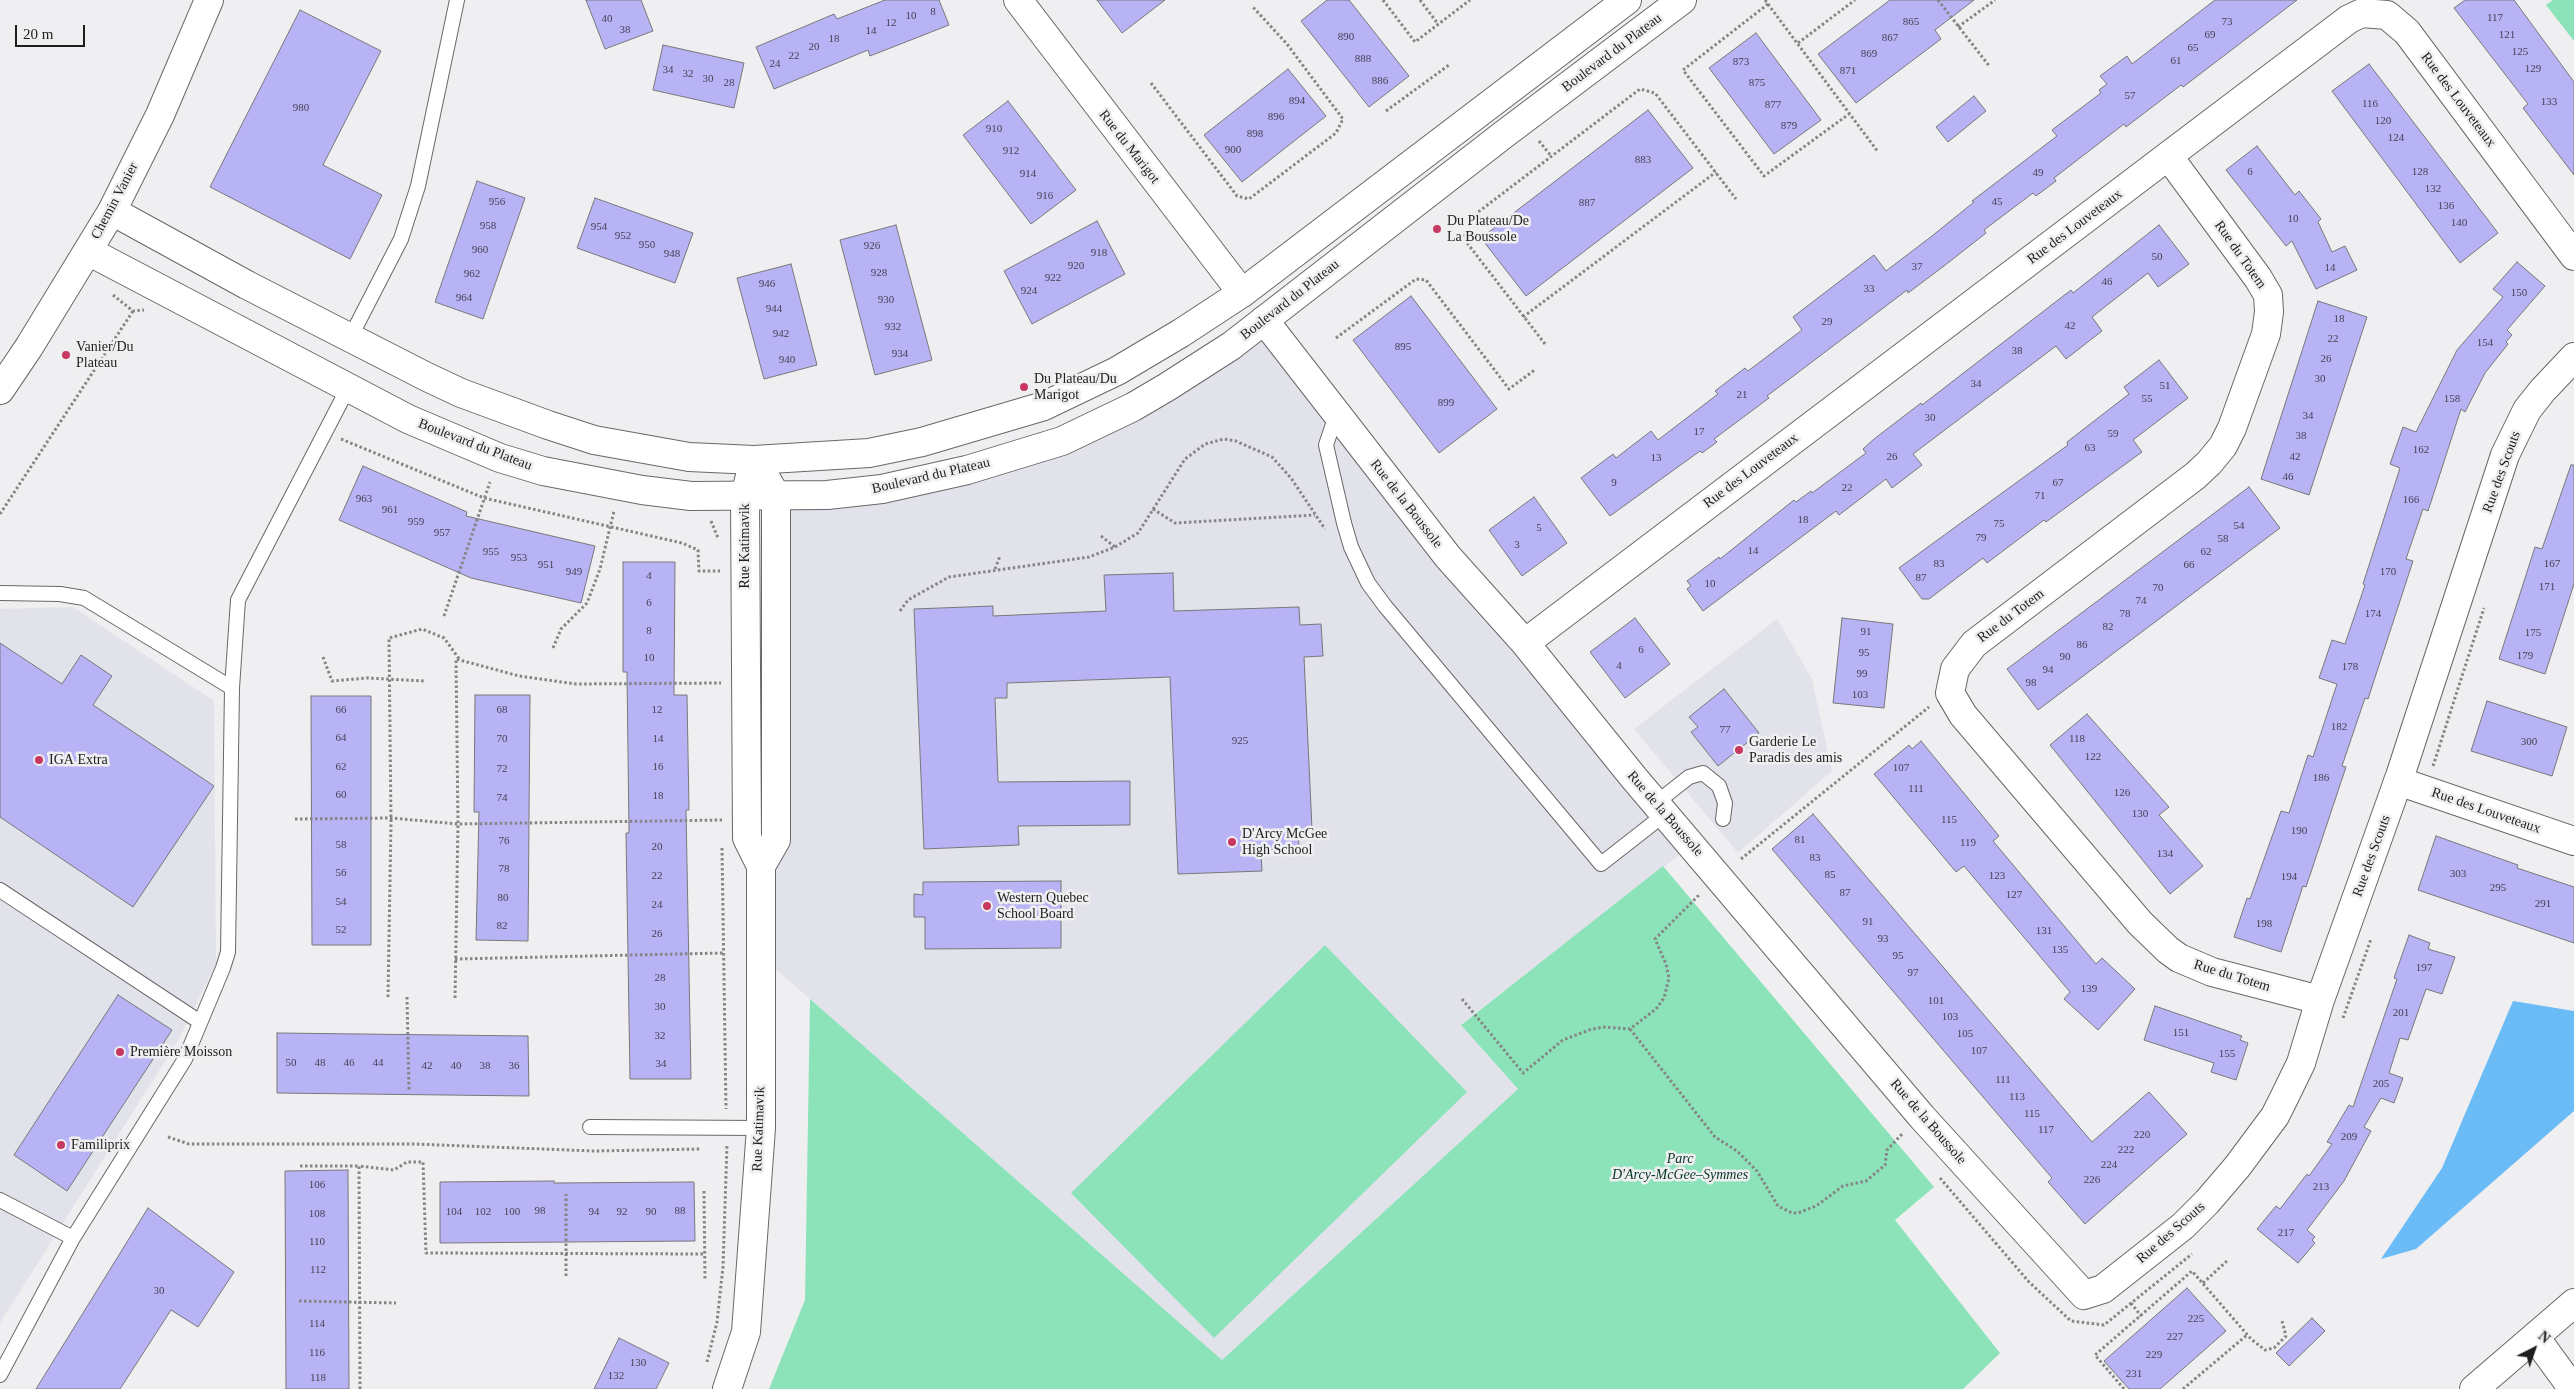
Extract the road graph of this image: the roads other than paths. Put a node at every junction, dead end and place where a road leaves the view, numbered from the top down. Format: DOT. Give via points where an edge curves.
graph roads {
  1 [pos="209,0"];
  2 [pos="457,0"];
  3 [pos="1018,0"];
  4 [pos="1627,0"];
  5 [pos="1682,0"];
  6 [pos="2169,157"];
  7 [pos="112,211"];
  8 [pos="88,251"];
  9 [pos="2574,256"];
  10 [pos="1242,293"];
  11 [pos="1264,320"];
  12 [pos="350,338"];
  13 [pos="2574,356"];
  14 [pos="348,388"];
  15 [pos="0,390"];
  16 [pos="1336,415"];
  17 [pos="754,460"];
  18 [pos="745,496"];
  19 [pos="776,496"];
  20 [pos="0,593"];
  21 [pos="1525,643"];
  22 [pos="232,688"];
  23 [pos="2410,786"];
  24 [pos="1661,809"];
  25 [pos="1722,819"];
  26 [pos="2574,841"];
  27 [pos="761,866"];
  28 [pos="0,890"];
  29 [pos="2320,1000"];
  30 [pos="200,1022"];
  31 [pos="590,1127"];
  32 [pos="761,1128"];
  33 [pos="0,1200"];
  34 [pos="74,1238"];
  35 [pos="2084,1295"];
  36 [pos="2574,1303"];
  37 [pos="2535,1337"];
  38 [pos="0,1375"];
  39 [pos="727,1389"];
  40 [pos="2474,1389"];
  41 [pos="2573,1389"];
  1 -- 7 [label="main road, Chemin Vanier" via="160,115"];
  2 -- 12 [label="lane" via="418,186 401,239"];
  3 -- 10 [label="main road, Rue du Marigot"];
  4 -- 10 [label="main road"];
  5 -- 11 [label="main road, Boulevard du Plateau"];
  6 -- 9 [label="main road, Rue des Louveteaux" via="2349,19 2362,13 2387,15 2407,32"];
  6 -- 21 [label="main road, Rue des Louveteaux"];
  6 -- 29 [label="main road, Rue du Totem" via="2268,295 2266,334 2232,428 2209,463 2194,476 1974,644 1956,669 1950,693 1963,715 2140,923 2168,950 2212,972"];
  7 -- 8 [label="main road, Chemin Vanier"];
  7 -- 12 [label="main road"];
  8 -- 14 [label="main road, Boulevard du Plateau"];
  8 -- 15 [label="main road, Chemin Vanier"];
  10 -- 11 [label="main road, Rue du Marigot"];
  10 -- 17 [label="main road" via="1117,371 1044,406 939,438 869,452"];
  11 -- 16 [label="main road, Rue de la Boussole"];
  11 -- 19 [label="main road, Boulevard du Plateau" via="1231,346 1167,387 1062,441 967,470 882,489"];
  12 -- 17 [label="main road" via="461,393 594,440 689,457"];
  13 -- 23 [label="main road, Rue des Scouts" via="2528,410 2505,455"];
  14 -- 18 [label="main road, Boulevard du Plateau" via="455,440 543,471 690,496"];
  14 -- 22 [label="lane" via="238,600"];
  16 -- 21 [label="main road, Rue de la Boussole" via="1448,557"];
  16 -- 24 [label="lane" via="1326,445 1349,540 1368,583 1385,606 1601,864"];
  17 -- 18 [label="main road, Rue Katimavik"];
  17 -- 19 [label="main road"];
  18 -- 19 [label="main road, Boulevard du Plateau"];
  18 -- 27 [label="main road, Rue Katimavik" via="747,838"];
  19 -- 27 [label="main road, Rue Katimavik" via="776,840"];
  20 -- 22 [label="lane" via="60,594 84,598"];
  21 -- 24 [label="main road, Rue de la Boussole"];
  22 -- 30 [label="lane" via="228,952"];
  23 -- 26 [label="main road, Rue des Louveteaux"];
  23 -- 29 [label="main road, Rue des Scouts"];
  24 -- 25 [label="lane" via="1689,777 1703,773 1719,786 1725,802"];
  24 -- 35 [label="main road, Rue de la Boussole" via="1912,1125"];
  27 -- 32 [label="main road, Rue Katimavik"];
  28 -- 30 [label="lane"];
  29 -- 35 [label="main road, Rue des Scouts" via="2301,1063 2285,1096 2238,1167 2183,1226 2103,1289"];
  30 -- 34 [label="lane" via="185,1059"];
  31 -- 32 [label="lane"];
  32 -- 39 [label="main road, Rue Katimavik" via="746,1332"];
  33 -- 34 [label="lane"];
  34 -- 38 [label="lane"];
  36 -- 37 [label="main road"];
  37 -- 40 [label="main road"];
  37 -- 41 [label="main road"];
}
